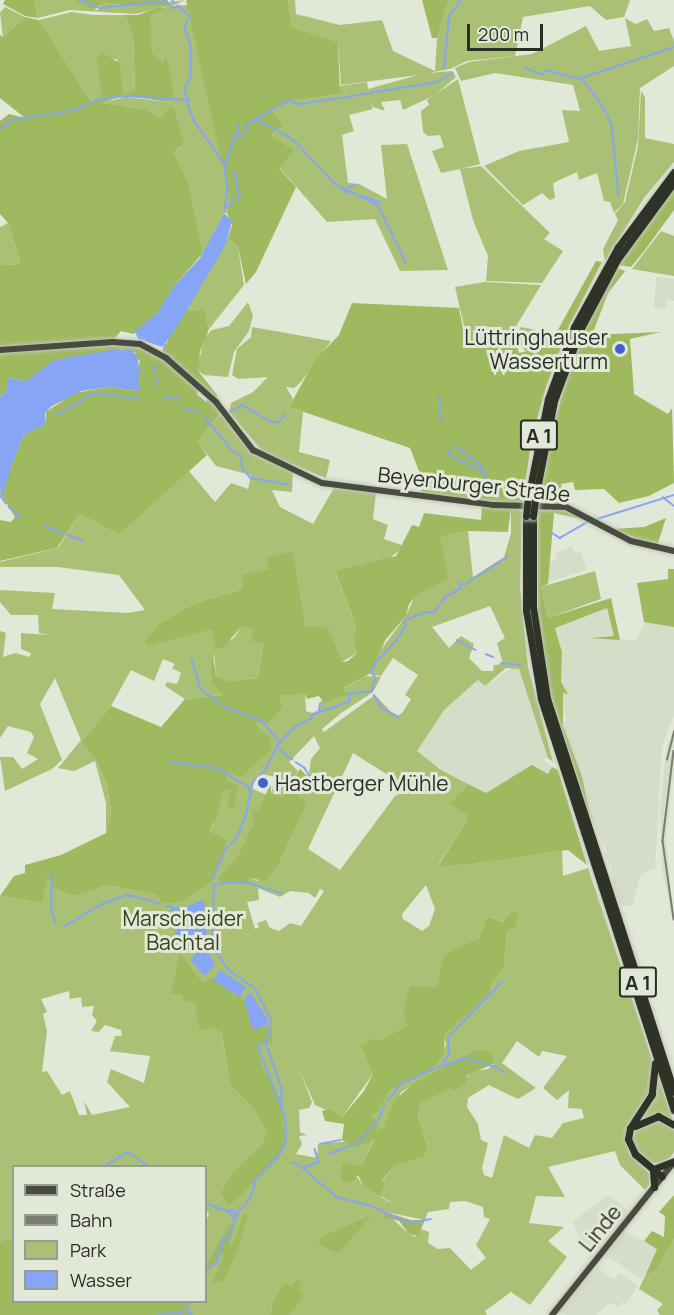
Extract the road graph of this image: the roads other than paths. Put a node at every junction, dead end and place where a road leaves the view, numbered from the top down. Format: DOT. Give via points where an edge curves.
graph roads {
  1 [pos="674,172"];
  2 [pos="674,182"];
  3 [pos="614,258"];
  4 [pos="0,350"];
  5 [pos="674,551"];
  6 [pos="598,872"];
  7 [pos="651,1043"];
  8 [pos="674,1092"];
  9 [pos="674,1110"];
  10 [pos="674,1125"];
  11 [pos="674,1162"];
  12 [pos="654,1169"];
  13 [pos="663,1176"];
  14 [pos="654,1187"];
  15 [pos="552,1315"];
  1 -- 3 [label="highway, A 1"];
  2 -- 3 [label="highway, A 1"];
  3 -- 6 [label="highway, A 1, bridge" via="574,327 556,374 534,454 528,582 547,698"];
  4 -- 5 [label="main road, Beyenburger Straße" via="119,342 146,346 166,358 216,402 255,451 334,486 494,505 566,507 631,541"];
  6 -- 7 [label="highway, A 1"];
  6 -- 8 [label="highway, A 1"];
  7 -- 9 [label="highway, A 1"];
  7 -- 12 [label="highway" via="654,1088 630,1128 628,1139 634,1154"];
  10 -- 12 [label="highway" via="666,1118 654,1116 640,1121 633,1129 635,1150"];
  11 -- 12 [label="highway"];
  11 -- 13 [label="main road, Linde"];
  12 -- 13 [label="highway"];
  12 -- 14 [label="highway"];
  13 -- 14 [label="main road, Linde"];
  14 -- 15 [label="main road, Linde"];
}
